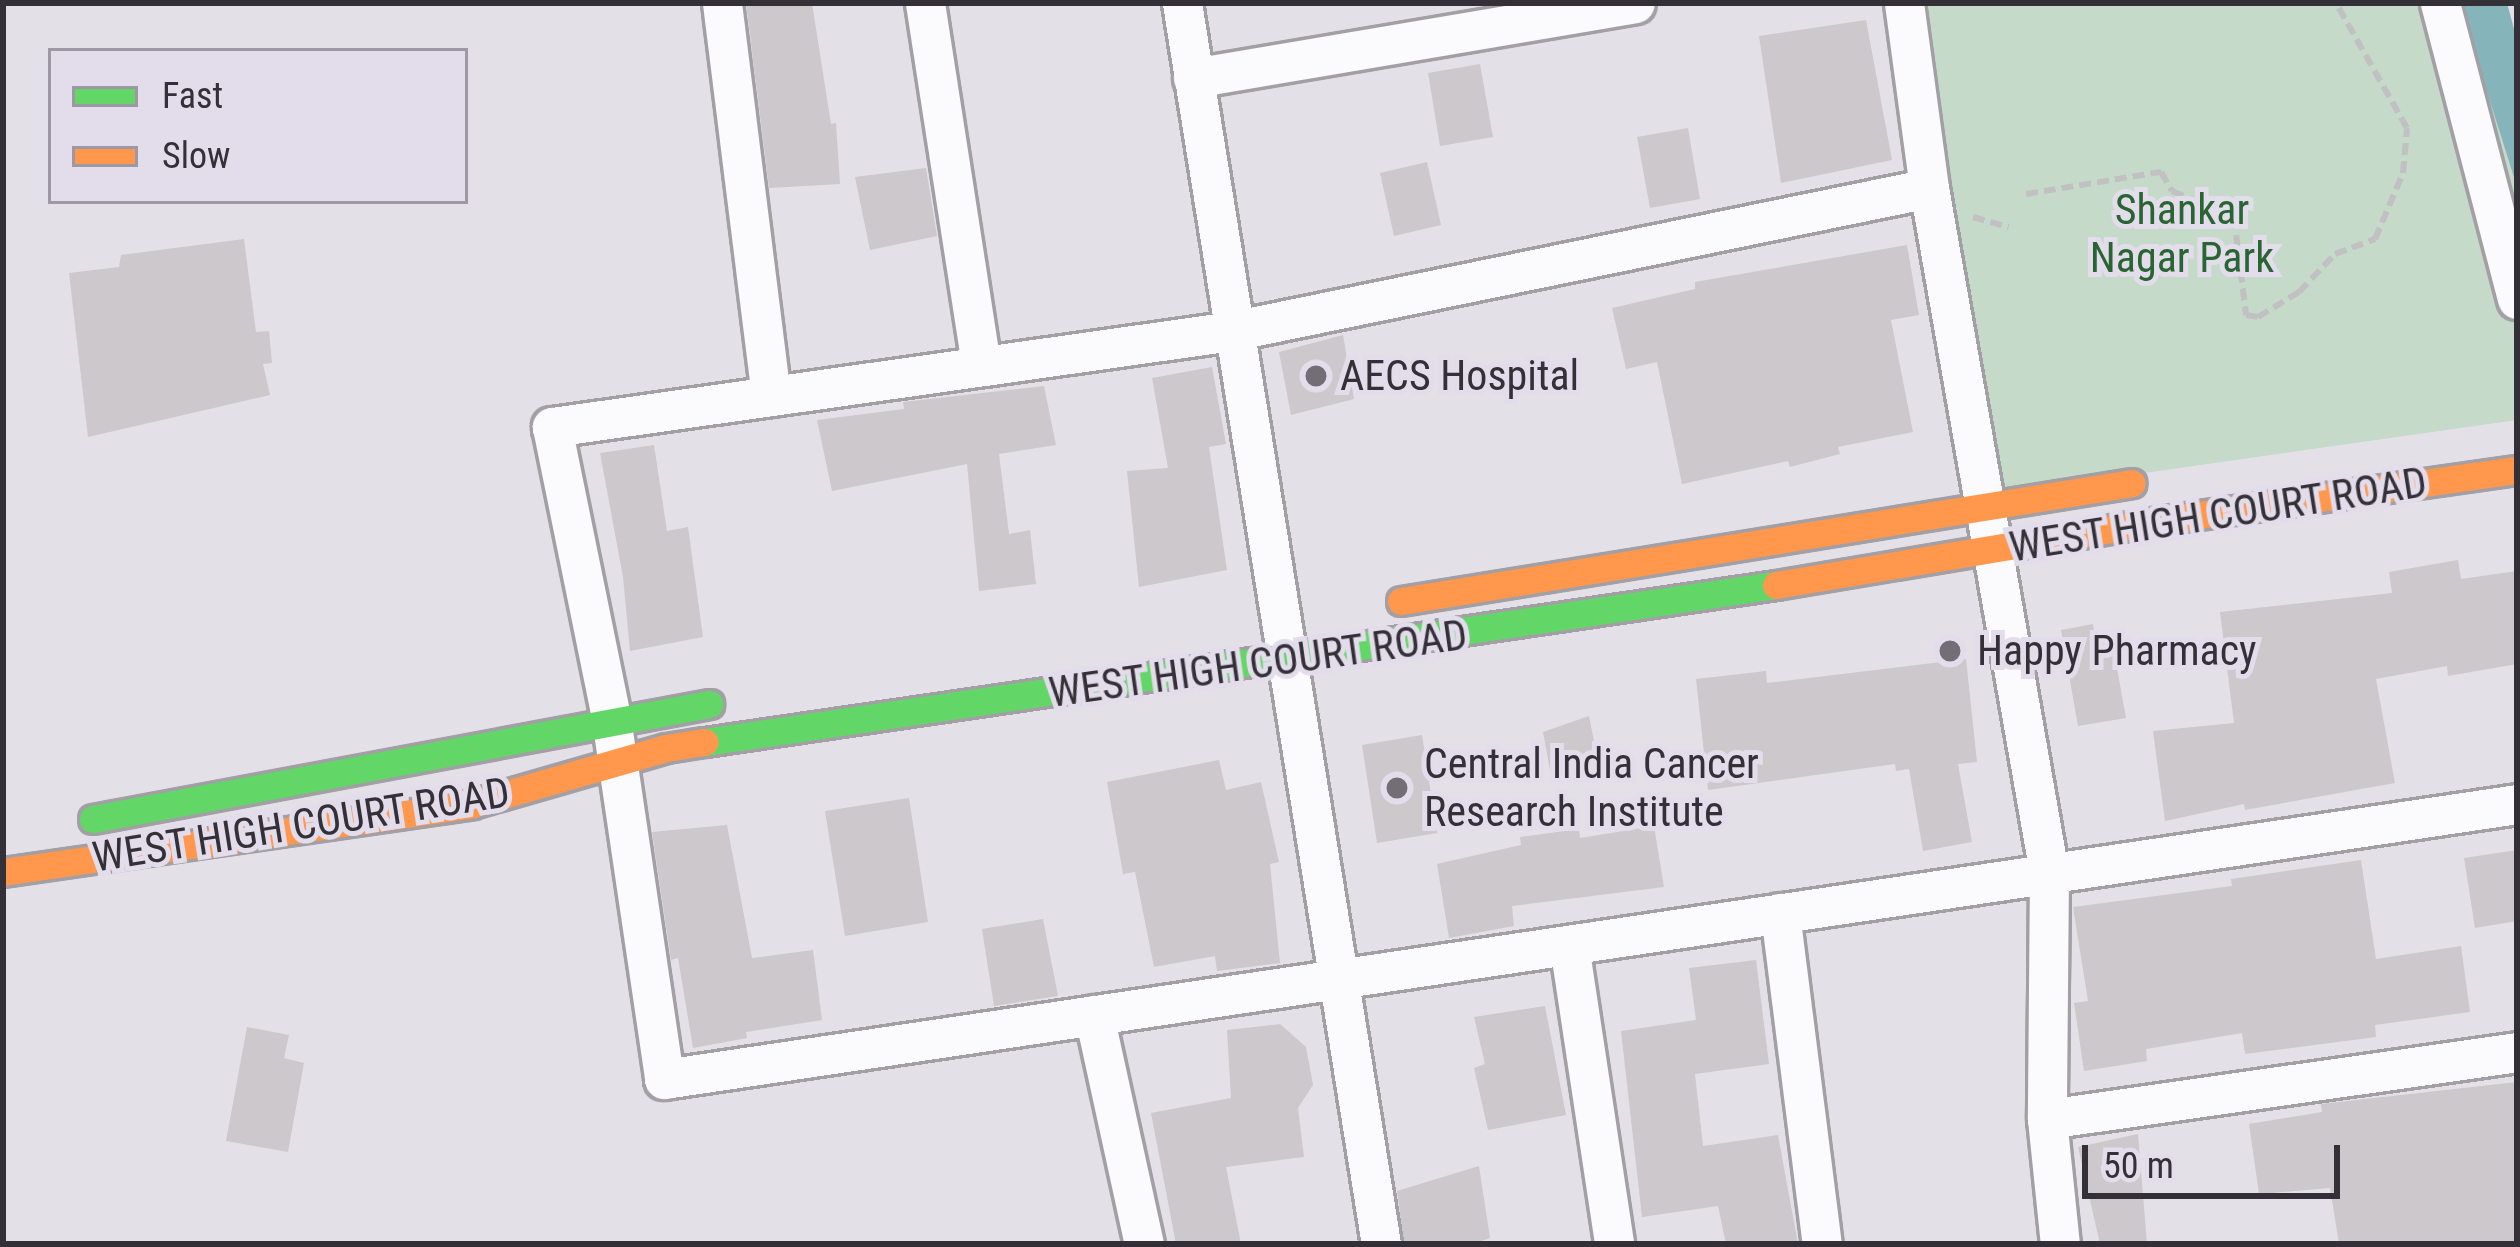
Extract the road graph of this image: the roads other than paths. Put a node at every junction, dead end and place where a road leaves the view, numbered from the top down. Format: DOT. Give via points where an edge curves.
graph roads {
  1 [pos="722,3"];
  2 [pos="925,3"];
  3 [pos="1182,3"];
  4 [pos="1635,3"];
  5 [pos="1904,3"];
  6 [pos="2440,3"];
  7 [pos="1193,78"];
  8 [pos="1928,188"];
  9 [pos="2517,299"];
  10 [pos="1232,332"];
  11 [pos="981,363"];
  12 [pos="771,396"];
  13 [pos="2517,470"];
  14 [pos="2170,478"];
  15 [pos="1984,504"];
  16 [pos="1994,549"];
  17 [pos="1377,604"];
  18 [pos="1285,630"];
  19 [pos="727,701"];
  20 [pos="611,718"];
  21 [pos="616,766"];
  22 [pos="2517,804"];
  23 [pos="73,823"];
  24 [pos="3,872"];
  25 [pos="2049,873"];
  26 [pos="1780,913"];
  27 [pos="1569,944"];
  28 [pos="1340,979"];
  29 [pos="1094,1015"];
  30 [pos="2517,1052"];
  31 [pos="2047,1119"];
  32 [pos="1144,1244"];
  33 [pos="1381,1244"];
  34 [pos="1614,1244"];
  35 [pos="1822,1244"];
  36 [pos="2060,1244"];
  1 -- 12 [label="street"];
  2 -- 11 [label="street"];
  3 -- 7 [label="street"];
  4 -- 7 [label="street"];
  5 -- 8 [label="street"];
  6 -- 9 [label="street"];
  7 -- 10 [label="street"];
  8 -- 10 [label="street"];
  8 -- 15 [label="street"];
  10 -- 11 [label="street"];
  10 -- 18 [label="street"];
  11 -- 12 [label="street"];
  12 -- 20 [label="street" via="552,427"];
  13 -- 16 [label="main road, WEST HIGH COURT ROAD"];
  14 -- 15 [label="main road, WEST HIGH COURT ROAD"];
  15 -- 16 [label="street"];
  15 -- 17 [label="main road, WEST HIGH COURT ROAD"];
  16 -- 18 [label="main road, WEST HIGH COURT ROAD" via="1619,612"];
  16 -- 25 [label="street"];
  18 -- 21 [label="main road, WEST HIGH COURT ROAD" via="666,748"];
  18 -- 28 [label="street"];
  19 -- 20 [label="main road, WEST HIGH COURT ROAD"];
  20 -- 21 [label="street"];
  20 -- 23 [label="main road, WEST HIGH COURT ROAD"];
  21 -- 24 [label="main road, WEST HIGH COURT ROAD" via="472,805"];
  21 -- 29 [label="street" via="664,1079"];
  22 -- 25 [label="street"];
  25 -- 26 [label="street"];
  25 -- 31 [label="street"];
  26 -- 27 [label="street"];
  26 -- 35 [label="street"];
  27 -- 28 [label="street"];
  27 -- 34 [label="street"];
  28 -- 29 [label="street"];
  28 -- 33 [label="street"];
  29 -- 32 [label="street"];
  30 -- 31 [label="street"];
  31 -- 36 [label="street"];
}
